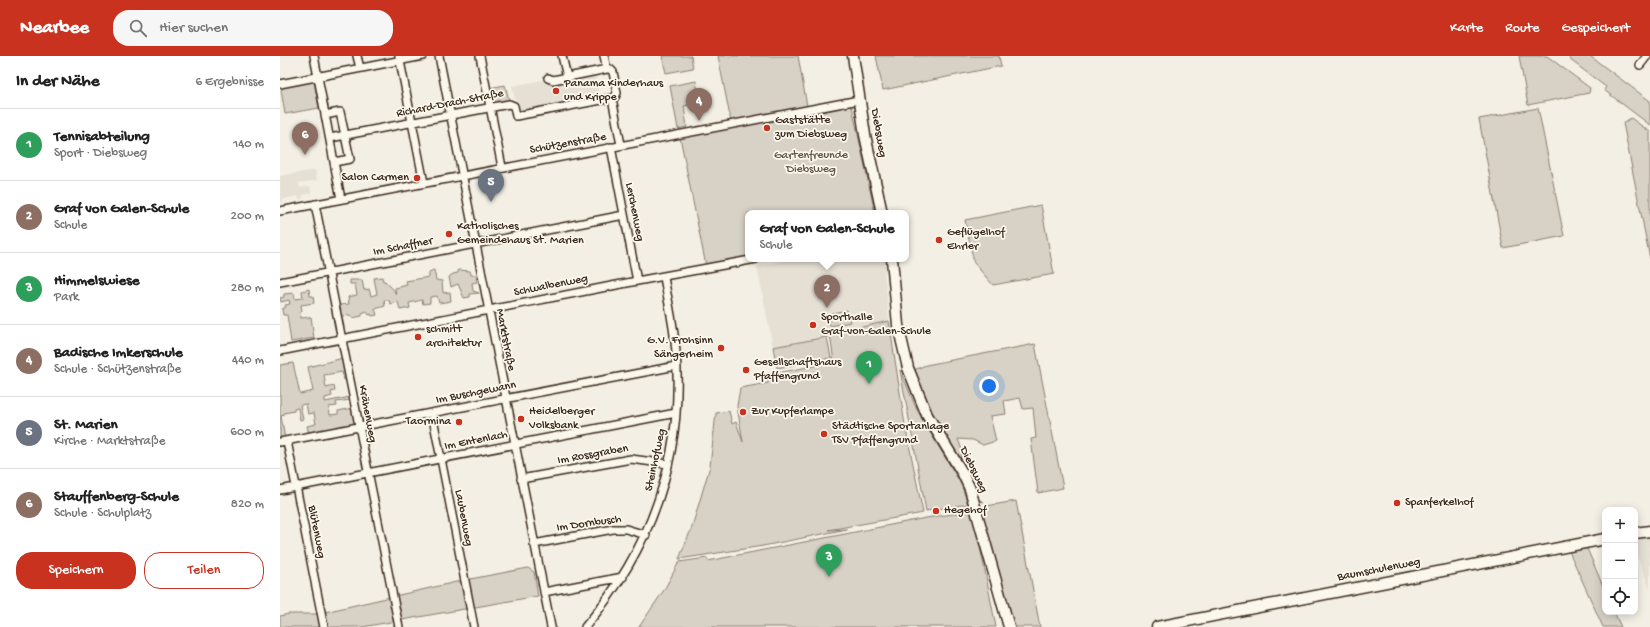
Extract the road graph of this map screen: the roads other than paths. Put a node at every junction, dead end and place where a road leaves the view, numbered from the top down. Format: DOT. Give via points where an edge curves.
graph roads {
  1 [pos="314,56"];
  2 [pos="357,56"];
  3 [pos="423,56"];
  4 [pos="439,56"];
  5 [pos="480,56"];
  6 [pos="562,56"];
  7 [pos="604,56"];
  8 [pos="853,56"];
  9 [pos="1647,56"];
  10 [pos="399,58"];
  11 [pos="1640,65"];
  12 [pos="360,68"];
  13 [pos="607,69"];
  14 [pos="318,77"];
  15 [pos="567,77"];
  16 [pos="548,78"];
  17 [pos="280,84"];
  18 [pos="612,98"];
  19 [pos="859,100"];
  20 [pos="490,107"];
  21 [pos="450,114"];
  22 [pos="325,115"];
  23 [pos="412,122"];
  24 [pos="345,135"];
  25 [pos="330,138"];
  26 [pos="621,145"];
  27 [pos="611,147"];
  28 [pos="334,162"];
  29 [pos="502,167"];
  30 [pos="462,175"];
  31 [pos="424,183"];
  32 [pos="341,199"];
  33 [pos="315,204"];
  34 [pos="881,210"];
  35 [pos="280,211"];
  36 [pos="624,215"];
  37 [pos="475,244"];
  38 [pos="745,261"];
  39 [pos="892,262"];
  40 [pos="328,272"];
  41 [pos="664,277"];
  42 [pos="637,281"];
  43 [pos="280,282"];
  44 [pos="488,310"];
  45 [pos="342,339"];
  46 [pos="280,351"];
  47 [pos="676,366"];
  48 [pos="505,399"];
  49 [pos="432,413"];
  50 [pos="676,413"];
  51 [pos="358,427"];
  52 [pos="284,442"];
  53 [pos="515,444"];
  54 [pos="441,459"];
  55 [pos="668,464"];
  56 [pos="368,473"];
  57 [pos="521,479"];
  58 [pos="296,487"];
  59 [pos="280,490"];
  60 [pos="1650,530"];
  61 [pos="1638,532"];
  62 [pos="646,535"];
  63 [pos="1602,540"];
  64 [pos="534,544"];
  65 [pos="623,577"];
  66 [pos="544,592"];
  67 [pos="324,627"];
  68 [pos="399,627"];
  69 [pos="474,627"];
  70 [pos="551,627"];
  71 [pos="585,627"];
  72 [pos="1009,627"];
  73 [pos="1157,627"];
  1 -- 14 [label="street"];
  2 -- 12 [label="street"];
  3 -- 10 [label="street"];
  4 -- 21 [label="street, Marktstraße"];
  5 -- 20 [label="street"];
  6 -- 15 [label="street"];
  7 -- 13 [label="street"];
  8 -- 19 [label="main road, Diebsweg"];
  9 -- 11 [label="street"];
  10 -- 12 [label="street"];
  10 -- 23 [label="street"];
  12 -- 14 [label="street"];
  13 -- 15 [label="street"];
  13 -- 18 [label="street" via="613,72 618,93"];
  14 -- 17 [label="street"];
  14 -- 22 [label="street"];
  15 -- 16 [label="street" via="553,80"];
  18 -- 20 [label="street, Richard-Drach-Straße" via="516,116 512,104"];
  18 -- 26 [label="street"];
  19 -- 26 [label="street, Schützenstraße"];
  19 -- 34 [label="main road, Diebsweg"];
  20 -- 21 [label="street, Richard-Drach-Straße"];
  20 -- 29 [label="street"];
  21 -- 23 [label="street, Richard-Drach-Straße"];
  21 -- 30 [label="street, Marktstraße"];
  22 -- 24 [label="street" via="340,112"];
  22 -- 25 [label="street"];
  23 -- 24 [label="street, Richard-Drach-Straße"];
  23 -- 31 [label="street"];
  24 -- 25 [label="street, Richard-Drach-Straße"];
  24 -- 28 [label="street" via="350,159"];
  25 -- 28 [label="street"];
  26 -- 27 [label="street, Schützenstraße"];
  27 -- 29 [label="street, Schützenstraße"];
  27 -- 36 [label="street, Lerchenweg"];
  28 -- 32 [label="street"];
  29 -- 30 [label="street, Schützenstraße"];
  30 -- 31 [label="street, Schützenstraße"];
  30 -- 37 [label="street, Marktstraße"];
  31 -- 32 [label="street, Schützenstraße"];
  32 -- 33 [label="street, Schützenstraße"];
  33 -- 35 [label="street, Schützenstraße"];
  33 -- 40 [label="street, Krähenweg"];
  36 -- 37 [label="street, Im Schaffner"];
  36 -- 42 [label="street, Lerchenweg"];
  37 -- 40 [label="street, Im Schaffner"];
  37 -- 44 [label="street, Marktstraße"];
  38 -- 41 [label="street, Schwalbenweg"];
  39 -- 72 [label="main road, Diebsweg" via="898,325 907,366 927,416 970,488"];
  40 -- 43 [label="street, Im Schaffner"];
  40 -- 45 [label="street, Krähenweg"];
  41 -- 42 [label="street, Schwalbenweg"];
  41 -- 47 [label="street, Steinhofweg" via="675,334"];
  42 -- 44 [label="street, Schwalbenweg"];
  44 -- 45 [label="street, Schwalbenweg"];
  44 -- 48 [label="street, Marktstraße"];
  45 -- 46 [label="street, Schwalbenweg"];
  45 -- 51 [label="street, Krähenweg"];
  47 -- 48 [label="street, Im Buschgewann"];
  47 -- 50 [label="street, Steinhofweg"];
  48 -- 49 [label="street, Im Buschgewann"];
  48 -- 53 [label="street, Marktstraße"];
  49 -- 51 [label="street, Im Buschgewann"];
  49 -- 54 [label="street, Laubenweg"];
  50 -- 53 [label="street, Im Entenlach"];
  50 -- 55 [label="street, Steinhofweg"];
  51 -- 52 [label="street, Im Buschgewann"];
  51 -- 56 [label="street, Krähenweg"];
  52 -- 58 [label="street, Blütenweg"];
  53 -- 54 [label="street, Im Entenlach"];
  53 -- 57 [label="street, Marktstraße"];
  54 -- 56 [label="street, Im Entenlach"];
  54 -- 69 [label="street, Laubenweg"];
  55 -- 57 [label="street, Im Rossgraben" via="631,459"];
  55 -- 62 [label="street, Steinhofweg"];
  56 -- 58 [label="street, Im Entenlach"];
  56 -- 68 [label="street, Krähenweg"];
  57 -- 64 [label="street, Marktstraße"];
  58 -- 59 [label="street, Im Entenlach"];
  58 -- 67 [label="street, Blütenweg"];
  60 -- 61 [label="main road"];
  62 -- 64 [label="street, Im Dornbusch" via="626,529 613,529"];
  62 -- 65 [label="street, Steinhofweg"];
  63 -- 73 [label="main road, Baumschulenweg"];
  64 -- 66 [label="street, Marktstraße"];
  65 -- 66 [label="street"];
  65 -- 71 [label="street, Steinhofweg"];
  66 -- 70 [label="street, Marktstraße"];
}
